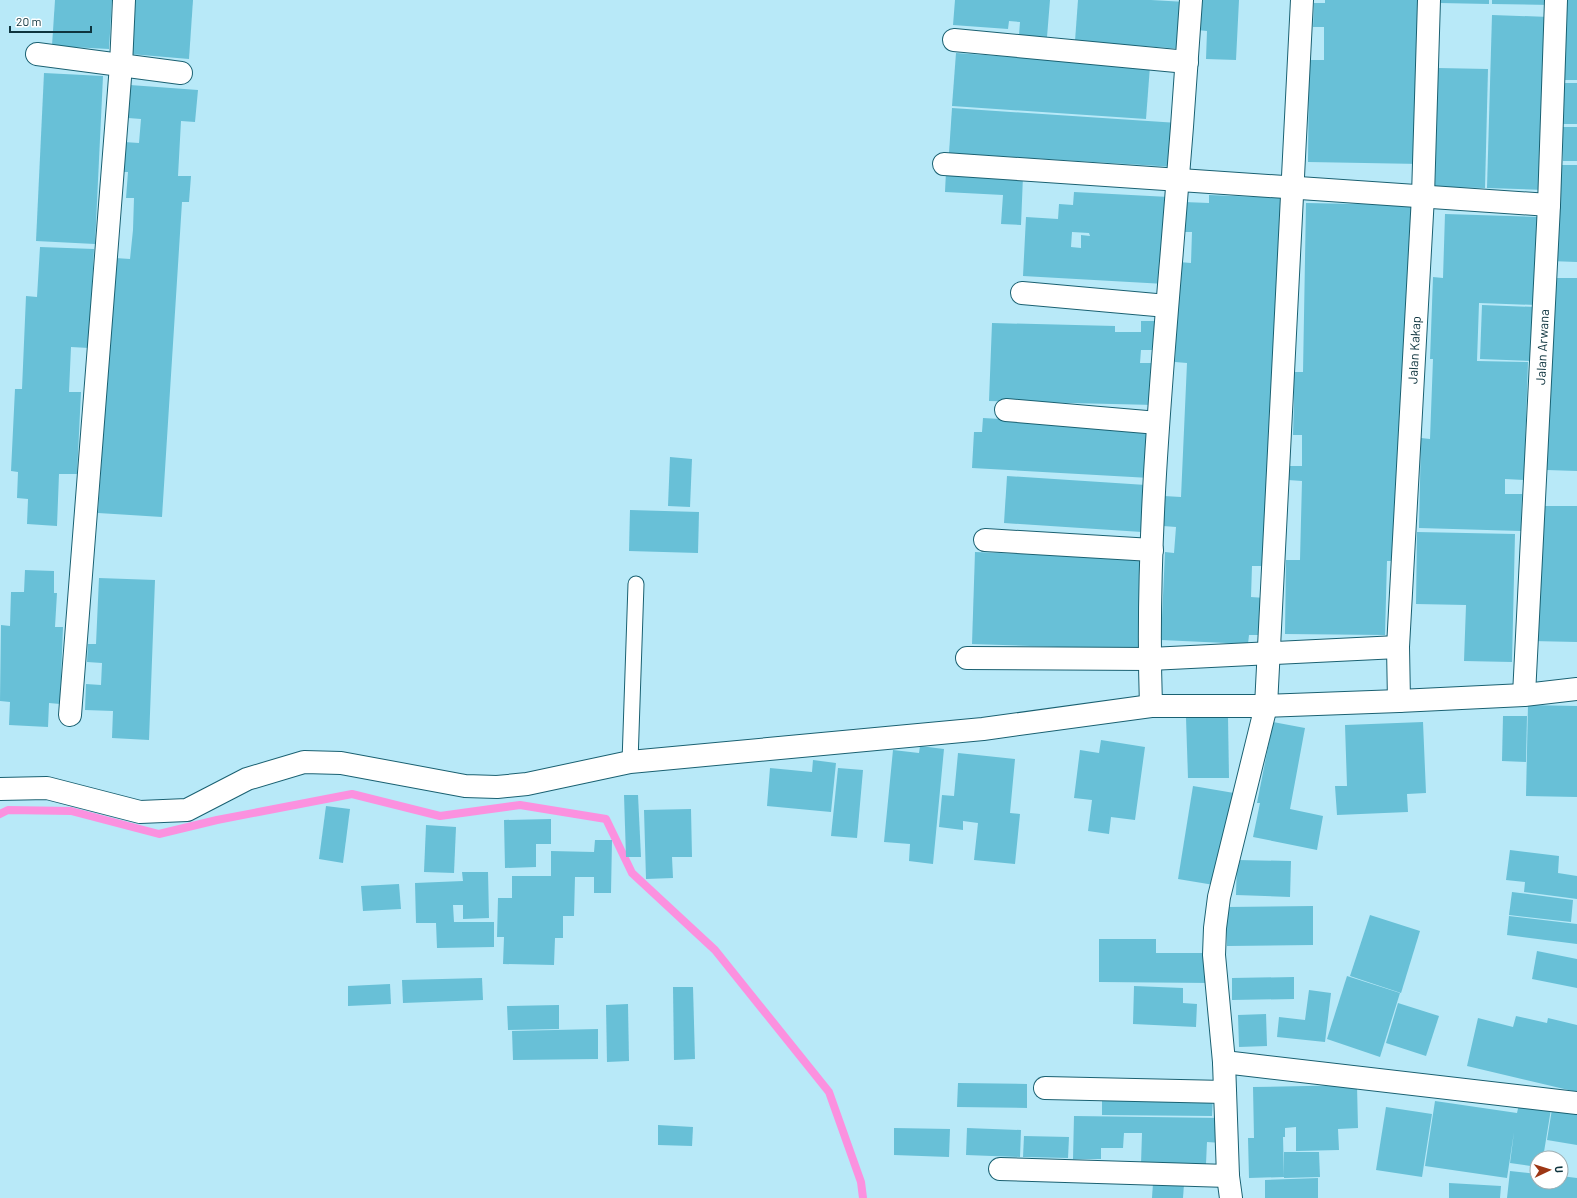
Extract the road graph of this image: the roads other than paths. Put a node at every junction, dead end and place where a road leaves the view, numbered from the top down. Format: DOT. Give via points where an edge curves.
graph roads {
  1 [pos="124,0"];
  2 [pos="1191,0"];
  3 [pos="1302,0"];
  4 [pos="1428,0"];
  5 [pos="1556,0"];
  6 [pos="954,40"];
  7 [pos="37,54"];
  8 [pos="1187,62"];
  9 [pos="121,65"];
  10 [pos="181,72"];
  11 [pos="944,164"];
  12 [pos="1178,180"];
  13 [pos="1294,188"];
  14 [pos="1423,196"];
  15 [pos="1549,205"];
  16 [pos="1022,293"];
  17 [pos="1168,306"];
  18 [pos="1006,410"];
  19 [pos="1158,423"];
  20 [pos="985,540"];
  21 [pos="1152,550"];
  22 [pos="636,584"];
  23 [pos="1398,647"];
  24 [pos="1270,653"];
  25 [pos="967,658"];
  26 [pos="1150,659"];
  27 [pos="1577,689"];
  28 [pos="1524,695"];
  29 [pos="1399,701"];
  30 [pos="1151,706"];
  31 [pos="1266,706"];
  32 [pos="70,715"];
  33 [pos="630,762"];
  34 [pos="0,789"];
  35 [pos="1224,1062"];
  36 [pos="1045,1088"];
  37 [pos="1225,1092"];
  38 [pos="1577,1103"];
  39 [pos="1000,1169"];
  40 [pos="1228,1176"];
  41 [pos="1231,1198"];
  1 -- 9 [label="street"];
  2 -- 8 [label="street"];
  3 -- 13 [label="street"];
  4 -- 14 [label="street, Jalan Kakap"];
  5 -- 15 [label="street, Jalan Arwana"];
  6 -- 8 [label="street"];
  7 -- 9 [label="street"];
  8 -- 12 [label="street"];
  9 -- 10 [label="street"];
  9 -- 32 [label="street"];
  11 -- 12 [label="street"];
  12 -- 13 [label="street"];
  12 -- 17 [label="street"];
  13 -- 14 [label="street"];
  13 -- 24 [label="street"];
  14 -- 15 [label="street"];
  14 -- 23 [label="street, Jalan Kakap"];
  15 -- 28 [label="street, Jalan Arwana"];
  16 -- 17 [label="street"];
  17 -- 19 [label="street"];
  18 -- 19 [label="street"];
  19 -- 21 [label="street"];
  20 -- 21 [label="street"];
  21 -- 26 [label="street"];
  22 -- 33 [label="lane"];
  23 -- 24 [label="street"];
  23 -- 29 [label="street, Jalan Kakap"];
  24 -- 26 [label="street"];
  24 -- 31 [label="street"];
  25 -- 26 [label="street"];
  26 -- 30 [label="street"];
  27 -- 28 [label="street"];
  28 -- 29 [label="street"];
  29 -- 31 [label="street"];
  30 -- 31 [label="street"];
  30 -- 33 [label="street" via="983,729"];
  31 -- 35 [label="street" via="1219,897 1215,928 1214,955"];
  33 -- 34 [label="street" via="527,784 497,787 465,786 341,763 304,762 248,779 187,810 164,811 140,812 47,788"];
  35 -- 37 [label="street"];
  35 -- 38 [label="street"];
  36 -- 37 [label="street"];
  37 -- 40 [label="street"];
  39 -- 40 [label="street"];
  40 -- 41 [label="street"];
}
